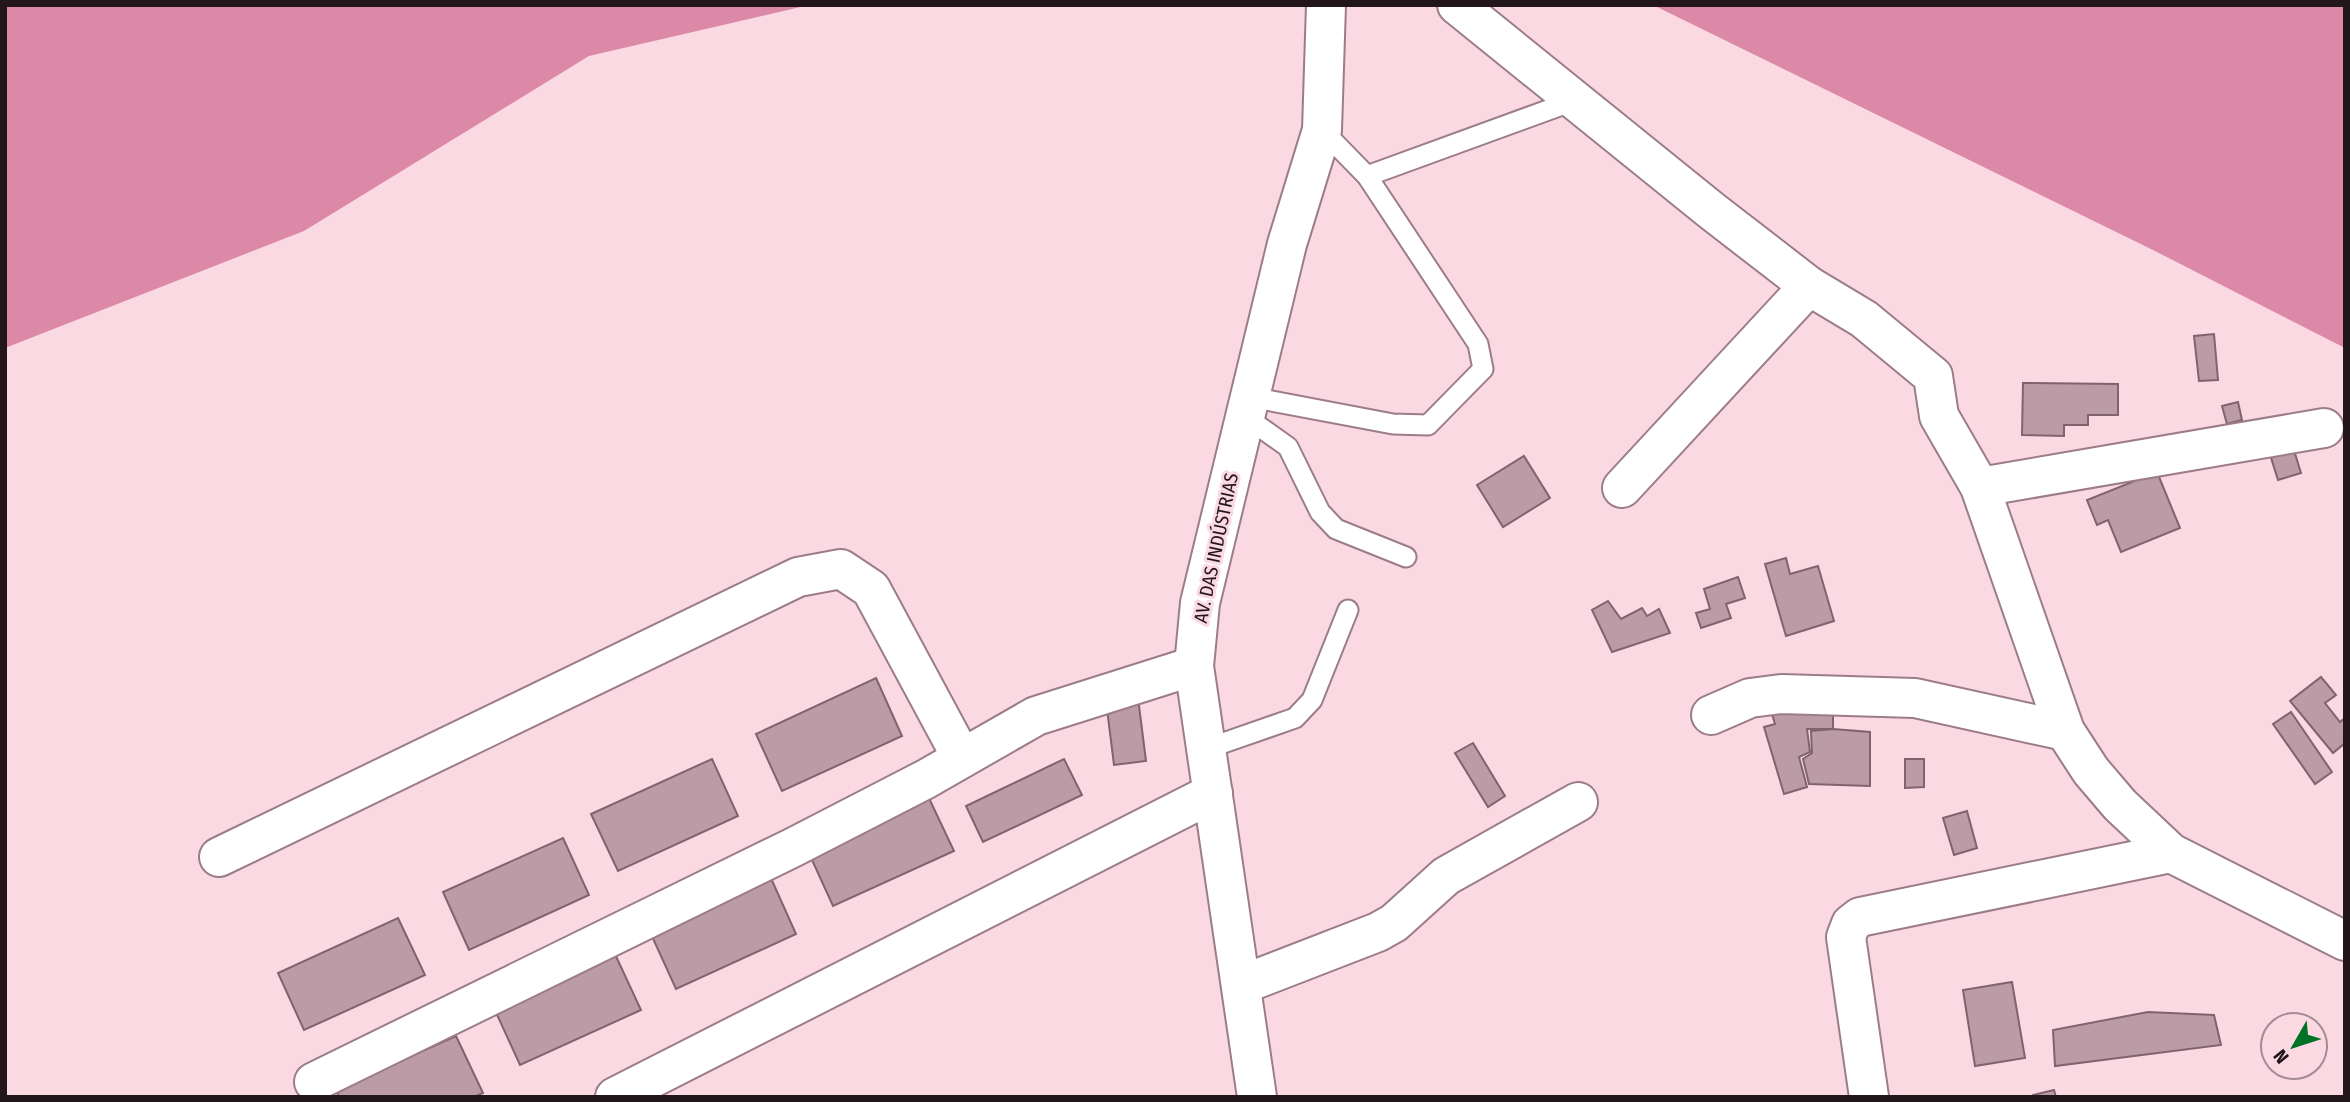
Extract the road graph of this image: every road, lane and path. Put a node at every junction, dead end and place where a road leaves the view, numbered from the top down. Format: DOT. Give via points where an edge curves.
graph roads {
  1 [pos="1326,5"];
  2 [pos="1457,5"];
  3 [pos="1573,101"];
  4 [pos="1322,130"];
  5 [pos="1367,176"];
  6 [pos="1809,286"];
  7 [pos="1248,407"];
  8 [pos="2323,428"];
  9 [pos="1980,487"];
  10 [pos="1622,488"];
  11 [pos="1406,557"];
  12 [pos="1348,610"];
  13 [pos="1194,666"];
  14 [pos="1711,715"];
  15 [pos="2065,730"];
  16 [pos="1206,749"];
  17 [pos="961,758"];
  18 [pos="1213,793"];
  19 [pos="1578,802"];
  20 [pos="2171,853"];
  21 [pos="219,857"];
  22 [pos="2345,941"];
  23 [pos="1241,985"];
  24 [pos="314,1082"];
  25 [pos="615,1097"];
  26 [pos="1257,1097"];
  27 [pos="1869,1097"];
  1 -- 4 [label="street, AV. DAS INDÚSTRIAS"];
  2 -- 3 [label="street"];
  3 -- 5 [label="lane"];
  3 -- 6 [label="street"];
  4 -- 5 [label="lane"];
  4 -- 7 [label="street, AV. DAS INDÚSTRIAS" via="1287,244"];
  5 -- 7 [label="lane" via="1478,344 1483,369 1427,425"];
  6 -- 9 [label="street" via="1864,319 1933,376 1939,416"];
  6 -- 10 [label="street"];
  7 -- 11 [label="lane" via="1288,447 1320,512 1336,529"];
  7 -- 13 [label="street, AV. DAS INDÚSTRIAS" via="1200,603"];
  8 -- 9 [label="street"];
  9 -- 15 [label="street"];
  12 -- 16 [label="lane" via="1312,700 1295,718"];
  13 -- 16 [label="street, AV. DAS INDÚSTRIAS"];
  13 -- 17 [label="street" via="1035,716"];
  14 -- 15 [label="street" via="1750,698 1781,694 1915,698"];
  15 -- 20 [label="street" via="2120,805"];
  16 -- 18 [label="street, AV. DAS INDÚSTRIAS"];
  17 -- 21 [label="street" via="871,589 841,569 798,577"];
  17 -- 24 [label="street" via="792,848"];
  18 -- 23 [label="street, AV. DAS INDÚSTRIAS"];
  18 -- 25 [label="street"];
  19 -- 23 [label="street" via="1446,876 1378,932"];
  20 -- 22 [label="street"];
  20 -- 27 [label="street" via="1860,917 1851,924 1846,937"];
  23 -- 26 [label="street, AV. DAS INDÚSTRIAS"];
}
